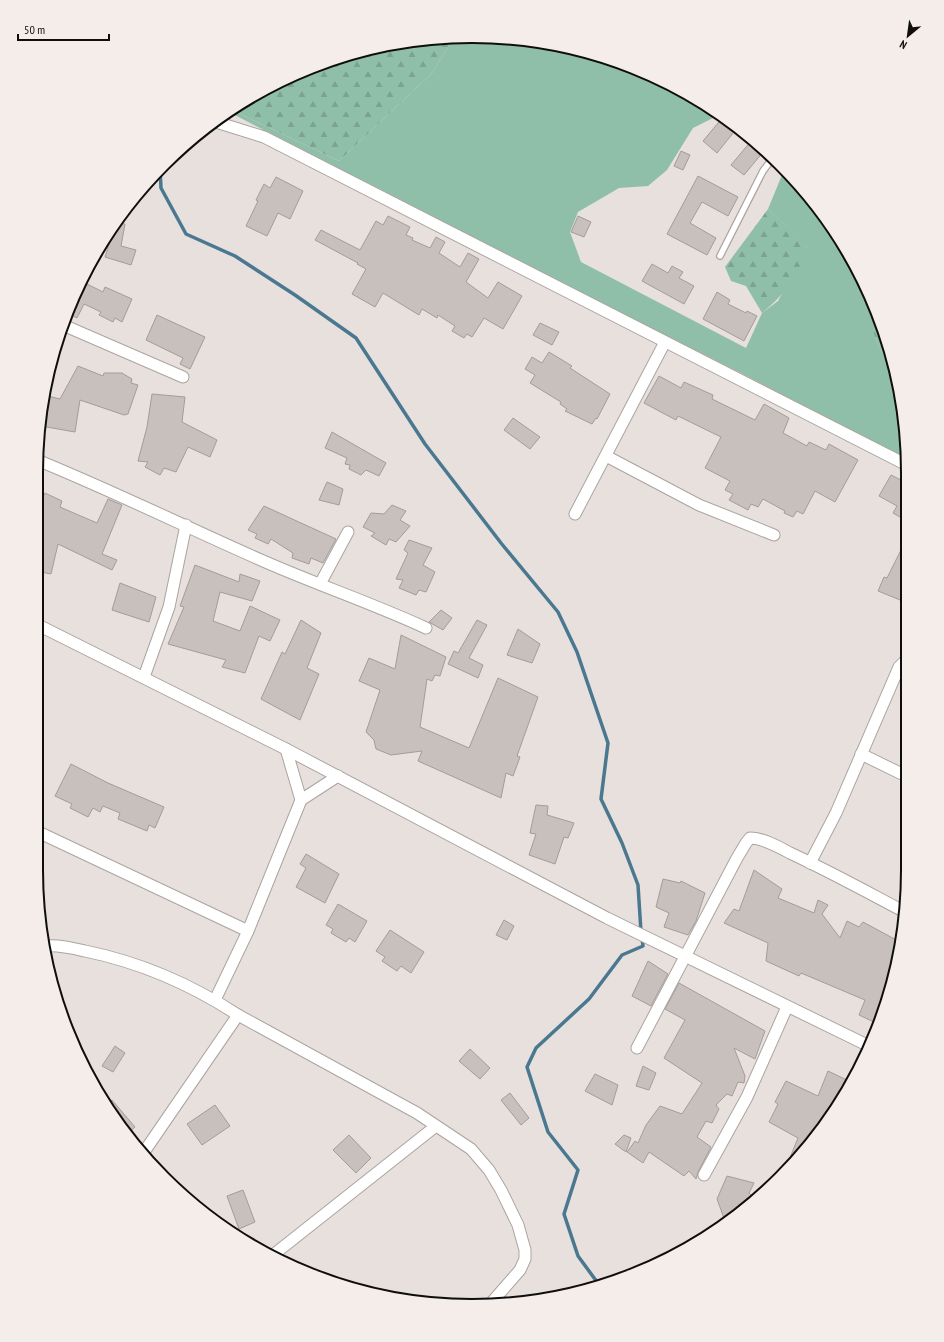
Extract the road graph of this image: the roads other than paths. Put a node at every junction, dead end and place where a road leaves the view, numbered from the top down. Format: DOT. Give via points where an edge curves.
graph roads {
  1 [pos="222,124"];
  2 [pos="769,163"];
  3 [pos="720,256"];
  4 [pos="69,327"];
  5 [pos="665,342"];
  6 [pos="183,377"];
  7 [pos="606,456"];
  8 [pos="901,462"];
  9 [pos="43,463"];
  10 [pos="575,514"];
  11 [pos="186,525"];
  12 [pos="348,532"];
  13 [pos="774,535"];
  14 [pos="320,584"];
  15 [pos="43,627"];
  16 [pos="426,628"];
  17 [pos="901,665"];
  18 [pos="144,677"];
  19 [pos="286,749"];
  20 [pos="862,754"];
  21 [pos="901,774"];
  22 [pos="338,776"];
  23 [pos="301,800"];
  24 [pos="43,834"];
  25 [pos="810,862"];
  26 [pos="899,909"];
  27 [pos="248,932"];
  28 [pos="50,946"];
  29 [pos="685,956"];
  30 [pos="215,1000"];
  31 [pos="787,1007"];
  32 [pos="238,1015"];
  33 [pos="864,1044"];
  34 [pos="637,1048"];
  35 [pos="436,1126"];
  36 [pos="146,1149"];
  37 [pos="704,1174"];
  38 [pos="276,1252"];
  39 [pos="496,1298"];
  1 -- 5 [label="street" via="264,137"];
  2 -- 3 [label="lane"];
  4 -- 6 [label="street"];
  5 -- 7 [label="street"];
  5 -- 8 [label="street"];
  7 -- 10 [label="street"];
  7 -- 13 [label="street" via="699,505"];
  9 -- 11 [label="street"];
  11 -- 14 [label="street"];
  11 -- 18 [label="street" via="169,607"];
  12 -- 14 [label="street"];
  14 -- 16 [label="street"];
  15 -- 18 [label="street"];
  17 -- 20 [label="street"];
  18 -- 19 [label="street"];
  19 -- 22 [label="street"];
  19 -- 23 [label="street"];
  20 -- 21 [label="street"];
  20 -- 25 [label="street" via="836,813"];
  22 -- 23 [label="street"];
  22 -- 29 [label="street" via="630,930"];
  23 -- 27 [label="street"];
  24 -- 27 [label="street"];
  25 -- 26 [label="street"];
  25 -- 29 [label="street" via="774,845 750,838"];
  27 -- 30 [label="street"];
  28 -- 30 [label="street" via="110,956 162,974"];
  29 -- 31 [label="street"];
  29 -- 34 [label="street"];
  30 -- 32 [label="street"];
  31 -- 33 [label="street"];
  31 -- 37 [label="street" via="744,1103"];
  32 -- 35 [label="street" via="417,1113"];
  32 -- 36 [label="street"];
  35 -- 38 [label="street"];
  35 -- 39 [label="street" via="472,1149 489,1170 518,1225 525,1259 511,1283"];
}
